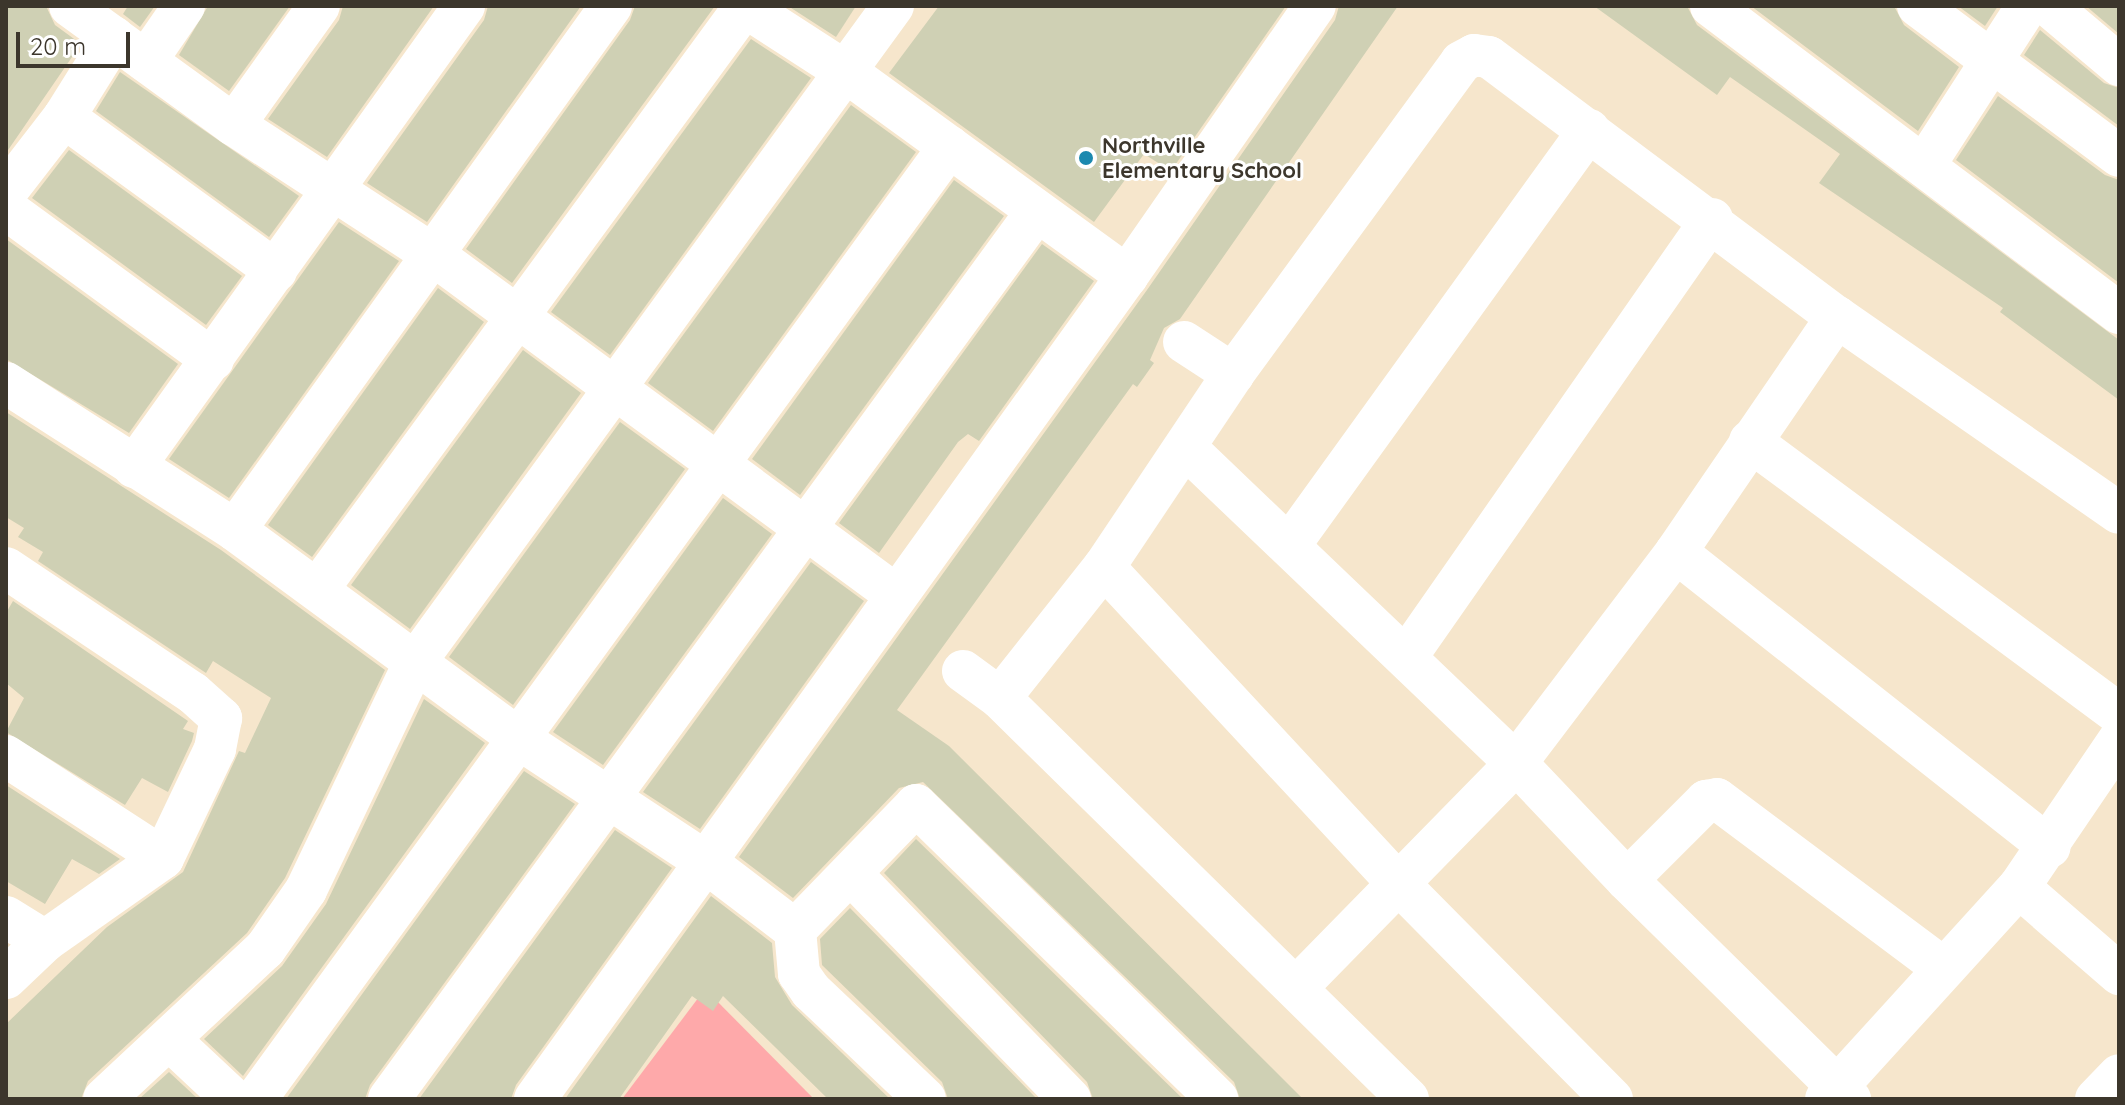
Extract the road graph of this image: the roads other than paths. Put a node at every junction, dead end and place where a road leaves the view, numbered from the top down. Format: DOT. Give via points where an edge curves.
graph roads {
  1 [pos="70,6"];
  2 [pos="184,6"];
  3 [pos="319,6"];
  4 [pos="464,6"];
  5 [pos="611,6"];
  6 [pos="744,6"];
  7 [pos="893,6"];
  8 [pos="1315,6"];
  9 [pos="1711,6"];
  10 [pos="1918,6"];
  11 [pos="2027,6"];
  12 [pos="2049,6"];
  13 [pos="130,49"];
  14 [pos="1994,63"];
  15 [pos="2119,65"];
  16 [pos="849,74"];
  17 [pos="64,117"];
  18 [pos="234,125"];
  19 [pos="1589,130"];
  20 [pos="949,147"];
  21 [pos="2119,156"];
  22 [pos="1924,166"];
  23 [pos="334,186"];
  24 [pos="6,192"];
  25 [pos="6,209"];
  26 [pos="1037,211"];
  27 [pos="1712,219"];
  28 [pos="435,256"];
  29 [pos="276,271"];
  30 [pos="1127,276"];
  31 [pos="2119,313"];
  32 [pos="1837,317"];
  33 [pos="521,318"];
  34 [pos="1184,342"];
  35 [pos="213,360"];
  36 [pos="1233,374"];
  37 [pos="6,383"];
  38 [pos="616,385"];
  39 [pos="1750,441"];
  40 [pos="1187,449"];
  41 [pos="717,462"];
  42 [pos="134,467"];
  43 [pos="2119,513"];
  44 [pos="802,527"];
  45 [pos="235,530"];
  46 [pos="1289,546"];
  47 [pos="1676,552"];
  48 [pos="1104,567"];
  49 [pos="6,568"];
  50 [pos="318,589"];
  51 [pos="896,595"];
  52 [pos="1407,656"];
  53 [pos="414,664"];
  54 [pos="963,671"];
  55 [pos="1000,698"];
  56 [pos="2119,714"];
  57 [pos="521,740"];
  58 [pos="2119,740"];
  59 [pos="6,756"];
  60 [pos="1516,763"];
  61 [pos="609,800"];
  62 [pos="2049,847"];
  63 [pos="163,858"];
  64 [pos="703,860"];
  65 [pos="852,875"];
  66 [pos="1627,880"];
  67 [pos="1399,884"];
  68 [pos="2019,887"];
  69 [pos="6,917"];
  70 [pos="795,930"];
  71 [pos="45,941"];
  72 [pos="1943,968"];
  73 [pos="2119,974"];
  74 [pos="6,978"];
  75 [pos="1298,986"];
  76 [pos="170,1040"];
  77 [pos="2119,1075"];
  78 [pos="1839,1094"];
  79 [pos="104,1099"];
  80 [pos="233,1099"];
  81 [pos="256,1099"];
  82 [pos="389,1099"];
  83 [pos="535,1099"];
  84 [pos="925,1099"];
  85 [pos="1070,1099"];
  86 [pos="1217,1099"];
  87 [pos="1408,1099"];
  88 [pos="1612,1099"];
  89 [pos="2096,1099"];
  1 -- 13 [label="street"];
  2 -- 13 [label="street"];
  3 -- 18 [label="street"];
  4 -- 23 [label="street"];
  5 -- 28 [label="street"];
  6 -- 16 [label="street"];
  6 -- 33 [label="street"];
  7 -- 16 [label="street"];
  8 -- 30 [label="street"];
  9 -- 22 [label="street"];
  10 -- 14 [label="street"];
  11 -- 14 [label="street"];
  12 -- 15 [label="street"];
  13 -- 17 [label="street"];
  13 -- 18 [label="street"];
  14 -- 21 [label="street"];
  14 -- 22 [label="street"];
  16 -- 20 [label="street"];
  16 -- 38 [label="street"];
  17 -- 24 [label="street"];
  17 -- 29 [label="street"];
  18 -- 23 [label="street"];
  19 -- 27 [label="street"];
  19 -- 36 [label="street" via="1489,57 1474,55 1461,62"];
  19 -- 46 [label="street"];
  20 -- 26 [label="street"];
  20 -- 41 [label="street"];
  22 -- 31 [label="street"];
  23 -- 28 [label="street"];
  23 -- 29 [label="street"];
  25 -- 35 [label="street"];
  26 -- 30 [label="street"];
  26 -- 44 [label="street"];
  27 -- 32 [label="street"];
  27 -- 52 [label="street"];
  28 -- 33 [label="street"];
  28 -- 45 [label="street"];
  29 -- 35 [label="street"];
  30 -- 51 [label="street"];
  32 -- 39 [label="street"];
  32 -- 43 [label="street"];
  33 -- 38 [label="street"];
  33 -- 50 [label="street"];
  34 -- 36 [label="street"];
  35 -- 42 [label="street"];
  36 -- 40 [label="street"];
  37 -- 42 [label="street"];
  38 -- 41 [label="street"];
  38 -- 53 [label="street"];
  39 -- 47 [label="street"];
  39 -- 56 [label="street"];
  40 -- 46 [label="street"];
  40 -- 48 [label="street"];
  41 -- 44 [label="street"];
  41 -- 57 [label="street"];
  42 -- 45 [label="street"];
  44 -- 51 [label="street"];
  44 -- 61 [label="street"];
  45 -- 50 [label="street"];
  46 -- 52 [label="street"];
  47 -- 60 [label="street"];
  47 -- 62 [label="street"];
  48 -- 55 [label="street"];
  48 -- 67 [label="street"];
  49 -- 63 [label="street" via="193,693 221,718 215,749"];
  50 -- 53 [label="street"];
  51 -- 64 [label="street"];
  52 -- 60 [label="street"];
  53 -- 57 [label="street"];
  53 -- 76 [label="street" via="306,890 265,949"];
  54 -- 55 [label="street"];
  55 -- 75 [label="street"];
  57 -- 61 [label="street"];
  57 -- 81 [label="street"];
  58 -- 62 [label="street"];
  59 -- 63 [label="street"];
  60 -- 66 [label="street"];
  60 -- 67 [label="street"];
  61 -- 64 [label="street"];
  61 -- 82 [label="street"];
  62 -- 68 [label="street"];
  63 -- 71 [label="street"];
  64 -- 70 [label="street"];
  64 -- 83 [label="street"];
  65 -- 70 [label="street"];
  65 -- 85 [label="street"];
  65 -- 86 [label="street" via="908,808 921,808"];
  66 -- 72 [label="street" via="1706,801 1717,799"];
  66 -- 78 [label="street"];
  67 -- 75 [label="street"];
  67 -- 88 [label="street"];
  68 -- 72 [label="street"];
  68 -- 73 [label="street"];
  69 -- 71 [label="street"];
  70 -- 84 [label="street" via="799,974 811,991"];
  71 -- 74 [label="street"];
  72 -- 78 [label="street"];
  75 -- 87 [label="street"];
  76 -- 79 [label="street"];
  76 -- 80 [label="street"];
  77 -- 89 [label="street"];
}
